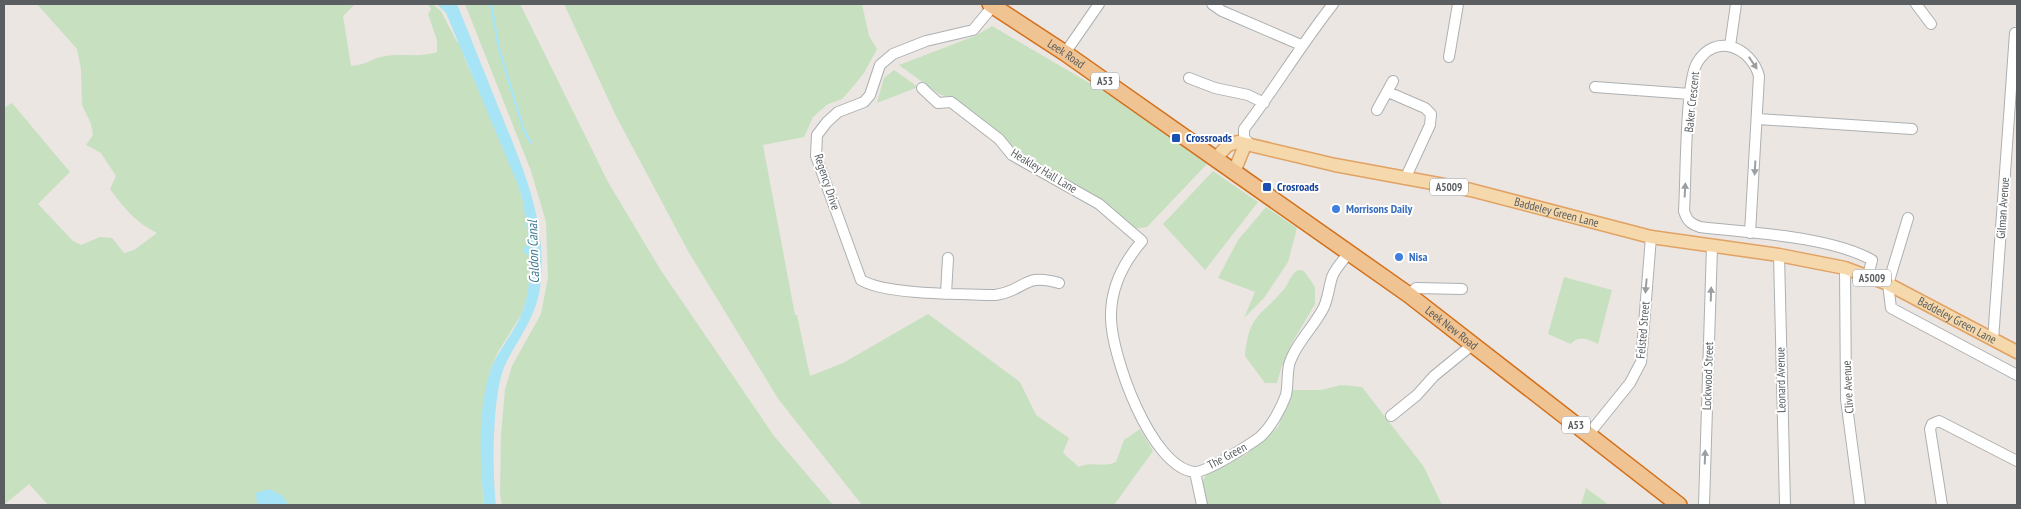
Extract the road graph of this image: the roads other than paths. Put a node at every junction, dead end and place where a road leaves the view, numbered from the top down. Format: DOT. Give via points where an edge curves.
graph roads {
  1 [pos="1099,4"];
  2 [pos="1212,4"];
  3 [pos="1332,4"];
  4 [pos="1458,4"];
  5 [pos="1736,4"];
  6 [pos="1916,4"];
  7 [pos="991,5"];
  8 [pos="1931,24"];
  9 [pos="2015,33"];
  10 [pos="1301,45"];
  11 [pos="1730,46"];
  12 [pos="2016,47"];
  13 [pos="1065,53"];
  14 [pos="1449,57"];
  15 [pos="1189,78"];
  16 [pos="1393,81"];
  17 [pos="1595,87"];
  18 [pos="922,88"];
  19 [pos="1388,92"];
  20 [pos="1690,94"];
  21 [pos="1264,103"];
  22 [pos="1377,110"];
  23 [pos="1758,119"];
  24 [pos="1912,129"];
  25 [pos="1247,145"];
  26 [pos="1216,160"];
  27 [pos="1234,172"];
  28 [pos="1405,179"];
  29 [pos="1908,218"];
  30 [pos="1704,227"];
  31 [pos="1750,233"];
  32 [pos="1651,237"];
  33 [pos="1142,241"];
  34 [pos="1707,245"];
  35 [pos="1349,253"];
  36 [pos="1779,255"];
  37 [pos="948,258"];
  38 [pos="1845,268"];
  39 [pos="1868,276"];
  40 [pos="1059,283"];
  41 [pos="1888,284"];
  42 [pos="1462,290"];
  43 [pos="946,294"];
  44 [pos="1409,295"];
  45 [pos="1993,340"];
  46 [pos="1472,345"];
  47 [pos="2017,352"];
  48 [pos="2017,375"];
  49 [pos="1393,410"];
  50 [pos="1588,435"];
  51 [pos="2016,458"];
  52 [pos="1195,472"];
  53 [pos="1202,505"];
  54 [pos="1679,505"];
  55 [pos="1704,505"];
  56 [pos="1785,505"];
  57 [pos="1860,505"];
  58 [pos="1942,505"];
  1 -- 13 [label="street"];
  2 -- 10 [label="street"];
  3 -- 10 [label="street"];
  4 -- 14 [label="street"];
  5 -- 11 [label="street"];
  6 -- 8 [label="street"];
  7 -- 13 [label="highway, Leek Road / A53"];
  7 -- 43 [label="street, Regency Drive" via="973,30 926,41 893,54 880,65 870,95 864,102 838,112 817,135 816,156 861,280 870,285"];
  9 -- 12 [label="street, Gilman Avenue"];
  10 -- 21 [label="street"];
  11 -- 20 [label="street, Baker Crescent" via="1709,50 1696,63"];
  11 -- 23 [label="street, one-way" via="1744,51 1756,66 1759,76"];
  12 -- 45 [label="street, Gilman Avenue"];
  13 -- 26 [label="highway, Leek Road / A53"];
  15 -- 21 [label="street" via="1214,88 1248,95"];
  16 -- 19 [label="street"];
  17 -- 20 [label="street"];
  18 -- 33 [label="street, Heakley Hall Lane" via="938,102 951,102 999,139 1012,155 1099,204"];
  19 -- 22 [label="street"];
  19 -- 28 [label="street" via="1425,108 1431,114 1430,125"];
  30 -- 20 [label="street, Baker Crescent, one-way" via="1692,224 1684,211"];
  21 -- 25 [label="street" via="1244,129"];
  23 -- 24 [label="street"];
  23 -- 31 [label="street, one-way"];
  25 -- 26 [label="main road, Baddeley Green Lane / A5009" via="1238,142 1228,145"];
  25 -- 27 [label="main road"];
  25 -- 28 [label="main road, Baddeley Green Lane / A5009"];
  26 -- 27 [label="highway, Leek New Road / A53"];
  27 -- 35 [label="highway, Leek New Road / A53"];
  28 -- 32 [label="main road, Baddeley Green Lane / A5009" via="1471,190"];
  29 -- 41 [label="street"];
  30 -- 31 [label="street"];
  30 -- 34 [label="street, Lockwood Street"];
  31 -- 39 [label="street" via="1821,243 1863,255 1872,260"];
  32 -- 34 [label="main road, Baddeley Green Lane / A5009"];
  32 -- 50 [label="street, Felsted Street, one-way" via="1641,362 1630,383"];
  33 -- 52 [label="street, The Green" via="1126,259 1115,286 1111,318 1114,347 1146,429 1163,452 1184,469"];
  34 -- 36 [label="main road, Baddeley Green Lane / A5009"];
  55 -- 34 [label="street, Lockwood Street, one-way"];
  35 -- 44 [label="highway, Leek New Road / A53"];
  35 -- 52 [label="street, The Green" via="1332,275 1324,306 1290,364 1286,395 1276,417 1262,436"];
  36 -- 38 [label="main road, Baddeley Green Lane / A5009"];
  36 -- 56 [label="street, Leonard Avenue"];
  37 -- 43 [label="street"];
  38 -- 39 [label="main road, Baddeley Green Lane / A5009"];
  38 -- 57 [label="street, Clive Avenue" via="1846,399"];
  39 -- 41 [label="main road, Baddeley Green Lane / A5009"];
  40 -- 43 [label="street, Regency Drive" via="1042,278 1006,294"];
  41 -- 45 [label="main road, Baddeley Green Lane / A5009"];
  41 -- 48 [label="street" via="1891,308"];
  42 -- 44 [label="street" via="1416,288"];
  44 -- 46 [label="highway, Leek New Road / A53"];
  45 -- 47 [label="main road, Baddeley Green Lane / A5009"];
  46 -- 49 [label="street" via="1434,376 1417,395"];
  46 -- 50 [label="highway, Leek New Road / A53"];
  50 -- 54 [label="highway, Leek New Road / A53"];
  51 -- 58 [label="street" via="1939,421 1932,424 1930,430"];
  52 -- 53 [label="street"];
}
